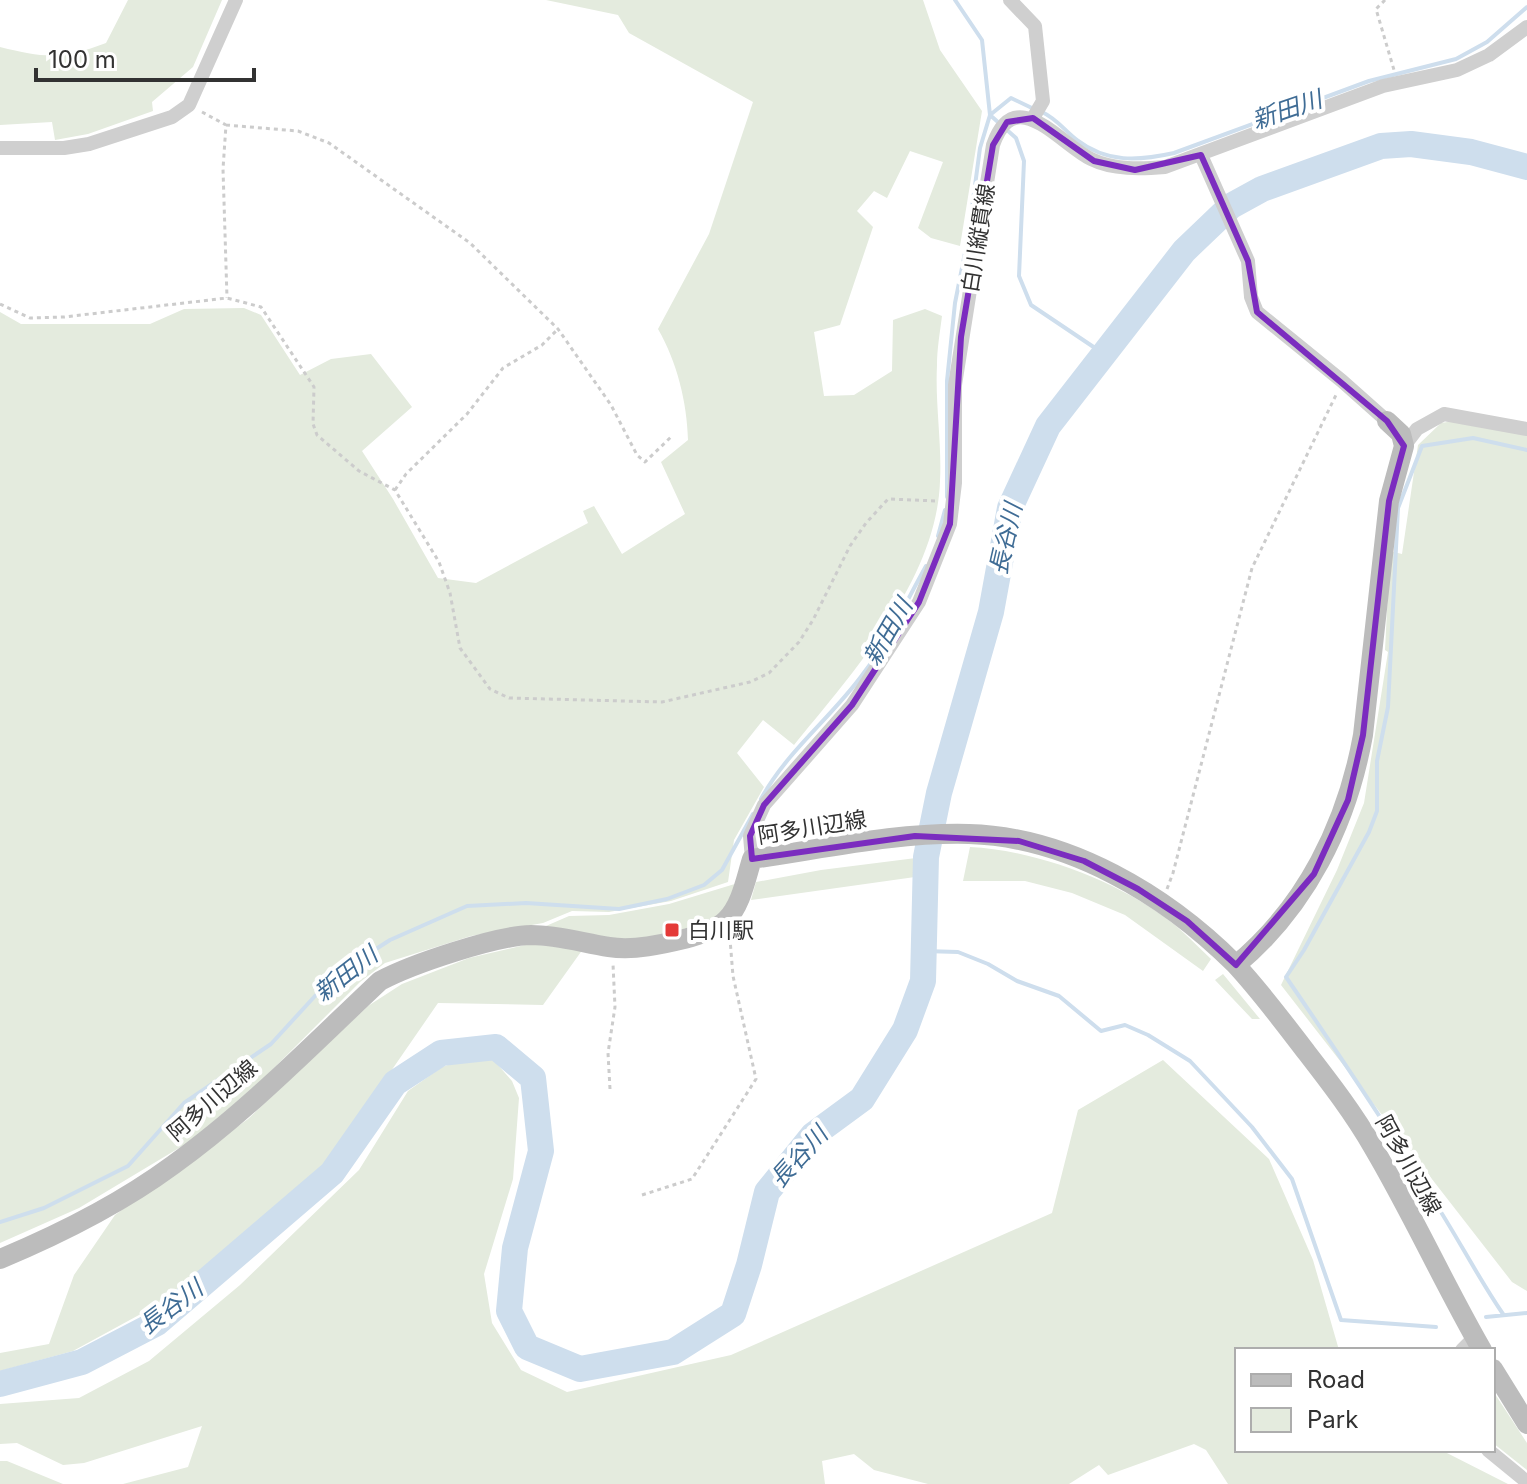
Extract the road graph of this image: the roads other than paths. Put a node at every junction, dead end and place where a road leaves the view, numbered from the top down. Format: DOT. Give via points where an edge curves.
graph roads {
  1 [pos="236,0"];
  2 [pos="1010,0"];
  3 [pos="1527,27"];
  4 [pos="1037,111"];
  5 [pos="0,148"];
  6 [pos="1201,155"];
  7 [pos="1387,421"];
  8 [pos="1527,429"];
  9 [pos="1404,446"];
  10 [pos="752,859"];
  11 [pos="1236,965"];
  12 [pos="0,1259"];
  13 [pos="1473,1346"];
  14 [pos="1495,1372"];
  15 [pos="1527,1424"];
  16 [pos="1490,1452"];
  17 [pos="1527,1482"];
  1 -- 5 [label="street" via="189,105 172,117 89,144"];
  2 -- 4 [label="street" via="1035,26"];
  3 -- 6 [label="street" via="1457,70 1383,86"];
  4 -- 6 [label="street" via="1094,161 1135,170"];
  4 -- 10 [label="street, 白川縦貫線" via="1004,126 989,164 955,385 950,524 919,602 861,692 764,805 750,836"];
  6 -- 7 [label="street" via="1248,261 1257,312"];
  7 -- 9 [label="main road" via="1401,434"];
  8 -- 9 [label="street" via="1444,414 1417,429"];
  9 -- 11 [label="main road" via="1389,501 1363,735 1348,800 1314,874 1257,948"];
  10 -- 11 [label="main road, 阿多川辺線" via="915,836 970,834 1019,841 1110,873 1161,902"];
  10 -- 12 [label="main road, 阿多川辺線" via="728,920 704,934 635,948 510,937 380,981 175,1164 94,1215"];
  11 -- 13 [label="main road, 阿多川辺線" via="1347,1105 1393,1181"];
  14 -- 15 [label="main road"];
  16 -- 17 [label="street"];
}
